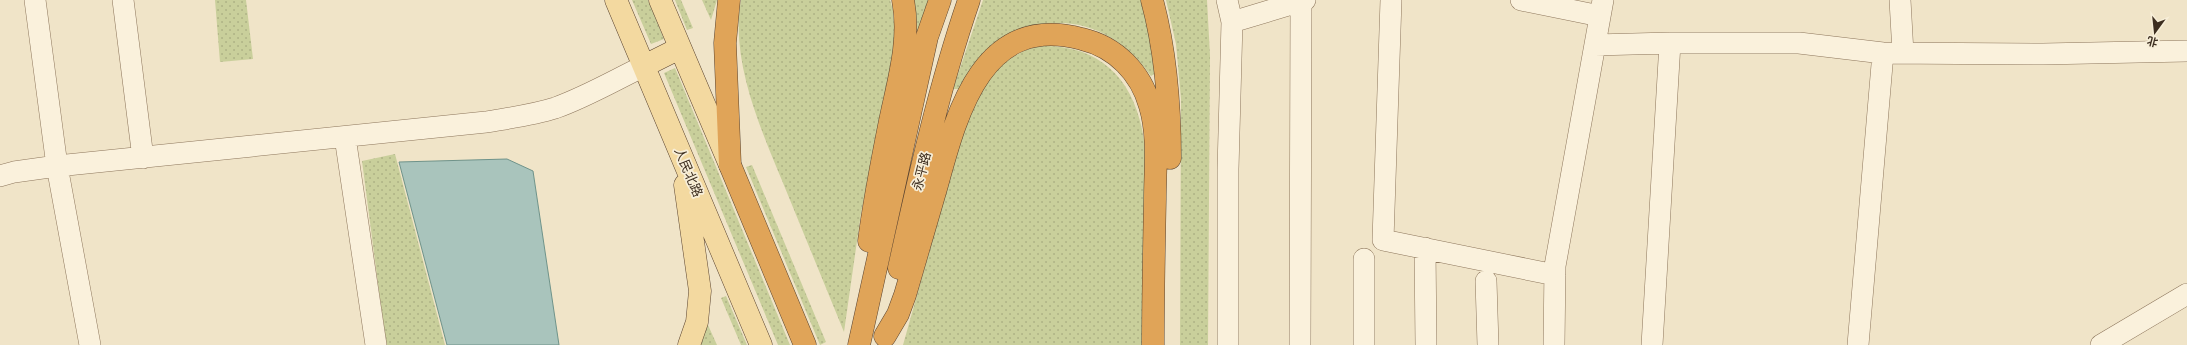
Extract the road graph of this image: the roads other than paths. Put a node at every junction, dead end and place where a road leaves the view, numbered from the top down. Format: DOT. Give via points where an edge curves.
graph roads {
  1 [pos="35,0"];
  2 [pos="122,0"];
  3 [pos="616,0"];
  4 [pos="660,0"];
  5 [pos="729,0"];
  6 [pos="903,0"];
  7 [pos="940,0"];
  8 [pos="970,0"];
  9 [pos="1152,0"];
  10 [pos="1226,0"];
  11 [pos="1391,0"];
  12 [pos="1520,0"];
  13 [pos="1900,0"];
  14 [pos="1303,1"];
  15 [pos="1602,8"];
  16 [pos="1232,22"];
  17 [pos="1670,42"];
  18 [pos="1595,45"];
  19 [pos="680,48"];
  20 [pos="2187,51"];
  21 [pos="1883,53"];
  22 [pos="1903,53"];
  23 [pos="644,66"];
  24 [pos="345,137"];
  25 [pos="675,137"];
  26 [pos="143,158"];
  27 [pos="730,165"];
  28 [pos="57,166"];
  29 [pos="0,176"];
  30 [pos="1425,248"];
  31 [pos="1364,259"];
  32 [pos="1555,275"];
  33 [pos="1486,281"];
  34 [pos="2187,294"];
  35 [pos="866,310"];
  36 [pos="884,340"];
  37 [pos="90,345"];
  38 [pos="376,345"];
  39 [pos="689,345"];
  40 [pos="761,345"];
  41 [pos="805,345"];
  42 [pos="859,345"];
  43 [pos="1153,345"];
  44 [pos="1167,345"];
  45 [pos="1228,345"];
  46 [pos="1300,345"];
  47 [pos="1364,345"];
  48 [pos="1426,345"];
  49 [pos="1488,345"];
  50 [pos="1554,345"];
  51 [pos="1652,345"];
  52 [pos="1858,345"];
  53 [pos="2101,345"];
  1 -- 28 [label="street"];
  2 -- 26 [label="street"];
  3 -- 23 [label="main road, 人民北路"];
  4 -- 19 [label="main road"];
  5 -- 27 [label="highway" via="725,43"];
  6 -- 35 [label="highway" via="905,42 874,196 868,246"];
  7 -- 35 [label="highway, 永平路" via="927,37"];
  8 -- 36 [label="highway, 永平路" via="953,46 914,202"];
  9 -- 44 [label="highway" via="1165,66 1170,115"];
  10 -- 16 [label="street"];
  11 -- 30 [label="street" via="1383,240"];
  12 -- 15 [label="street"];
  13 -- 22 [label="street"];
  14 -- 16 [label="street"];
  14 -- 46 [label="street"];
  15 -- 18 [label="street"];
  16 -- 45 [label="street" via="1228,169"];
  17 -- 18 [label="street"];
  17 -- 21 [label="street" via="1798,43"];
  17 -- 51 [label="street"];
  18 -- 32 [label="street"];
  19 -- 23 [label="main road"];
  19 -- 27 [label="main road"];
  20 -- 22 [label="street"];
  21 -- 22 [label="street"];
  21 -- 52 [label="street"];
  23 -- 24 [label="street" via="574,100 535,113 486,122"];
  23 -- 25 [label="main road, 人民北路"];
  24 -- 26 [label="street"];
  24 -- 38 [label="street"];
  25 -- 39 [label="main road" via="688,194 700,290 698,322"];
  25 -- 40 [label="main road, 人民北路"];
  26 -- 28 [label="street"];
  27 -- 41 [label="highway"];
  28 -- 29 [label="street"];
  28 -- 37 [label="street"];
  30 -- 32 [label="street"];
  30 -- 48 [label="street"];
  31 -- 47 [label="street"];
  32 -- 50 [label="street"];
  33 -- 49 [label="street"];
  34 -- 53 [label="street"];
  35 -- 42 [label="highway, 永平路"];
  36 -- 43 [label="highway" via="905,295 958,114 971,88 986,65 1006,48 1030,37 1054,34 1093,42 1112,51 1137,77 1150,106 1155,144"];
}
